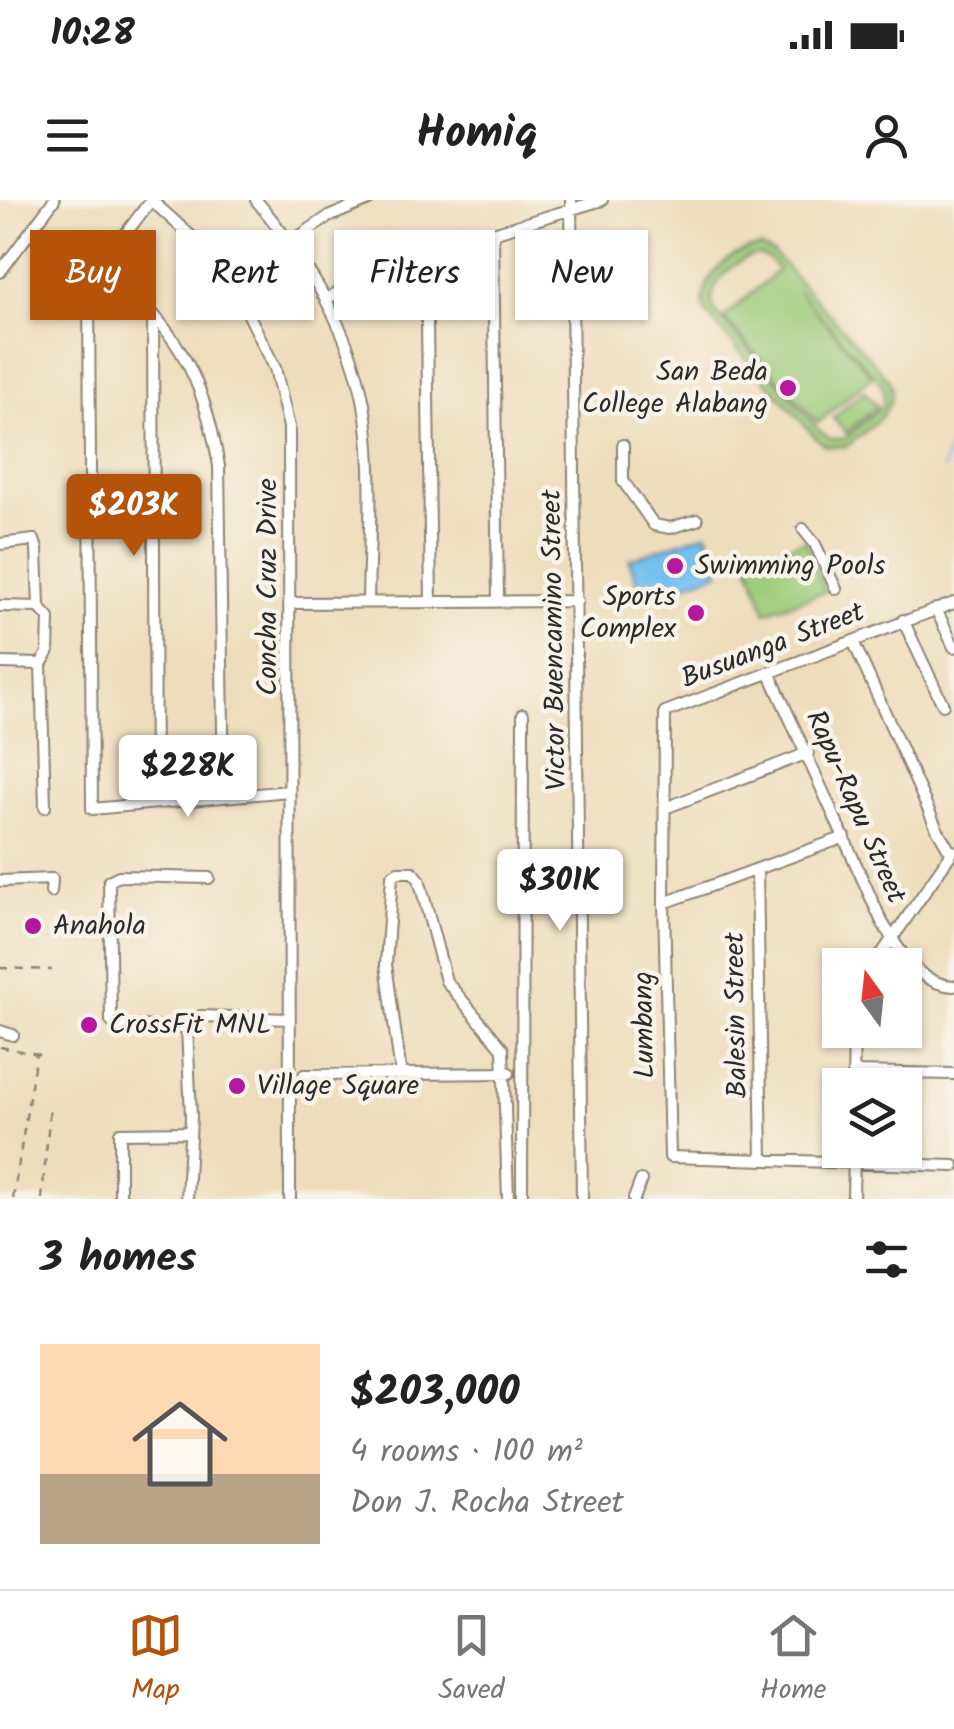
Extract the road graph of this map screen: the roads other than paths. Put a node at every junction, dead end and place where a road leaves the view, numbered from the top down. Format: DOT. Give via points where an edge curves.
graph roads {
  1 [pos="54,200"];
  2 [pos="151,200"];
  3 [pos="256,200"];
  4 [pos="369,200"];
  5 [pos="602,200"];
  6 [pos="571,206"];
  7 [pos="129,230"];
  8 [pos="281,230"];
  9 [pos="309,230"];
  10 [pos="495,233"];
  11 [pos="0,272"];
  12 [pos="314,278"];
  13 [pos="334,295"];
  14 [pos="327,299"];
  15 [pos="89,320"];
  16 [pos="153,320"];
  17 [pos="156,320"];
  18 [pos="427,320"];
  19 [pos="494,320"];
  20 [pos="623,445"];
  21 [pos="696,520"];
  22 [pos="802,529"];
  23 [pos="0,544"];
  24 [pos="836,589"];
  25 [pos="577,601"];
  26 [pos="290,602"];
  27 [pos="368,602"];
  28 [pos="431,602"];
  29 [pos="498,602"];
  30 [pos="954,603"];
  31 [pos="0,606"];
  32 [pos="40,607"];
  33 [pos="936,610"];
  34 [pos="903,620"];
  35 [pos="853,641"];
  36 [pos="954,647"];
  37 [pos="0,664"];
  38 [pos="41,664"];
  39 [pos="769,672"];
  40 [pos="943,704"];
  41 [pos="665,712"];
  42 [pos="524,714"];
  43 [pos="808,754"];
  44 [pos="289,791"];
  45 [pos="224,796"];
  46 [pos="154,803"];
  47 [pos="45,807"];
  48 [pos="664,808"];
  49 [pos="846,837"];
  50 [pos="953,851"];
  51 [pos="758,870"];
  52 [pos="208,878"];
  53 [pos="0,882"];
  54 [pos="51,892"];
  55 [pos="664,903"];
  56 [pos="891,938"];
  57 [pos="885,948"];
  58 [pos="954,986"];
  59 [pos="290,1019"];
  60 [pos="188,1027"];
  61 [pos="0,1031"];
  62 [pos="12,1035"];
  63 [pos="506,1073"];
  64 [pos="520,1073"];
  65 [pos="922,1073"];
  66 [pos="304,1074"];
  67 [pos="402,1074"];
  68 [pos="954,1074"];
  69 [pos="190,1132"];
  70 [pos="507,1149"];
  71 [pos="522,1149"];
  72 [pos="762,1159"];
  73 [pos="822,1163"];
  74 [pos="922,1166"];
  75 [pos="954,1166"];
  76 [pos="855,1168"];
  77 [pos="641,1180"];
  78 [pos="120,1199"];
  79 [pos="188,1199"];
  80 [pos="290,1199"];
  81 [pos="508,1199"];
  82 [pos="522,1199"];
  83 [pos="582,1199"];
  84 [pos="634,1199"];
  85 [pos="853,1199"];
  1 -- 11 [label="street"];
  2 -- 7 [label="street"];
  2 -- 26 [label="street, Concha Cruz Drive" via="212,255 276,368 289,427"];
  3 -- 8 [label="street"];
  4 -- 9 [label="street"];
  5 -- 6 [label="street"];
  6 -- 10 [label="street"];
  6 -- 25 [label="street, Victor Buencamino Street"];
  12 -- 14 [label="street"];
  13 -- 14 [label="street"];
  14 -- 27 [label="street" via="366,415"];
  15 -- 46 [label="street" via="92,808"];
  16 -- 46 [label="street"];
  17 -- 45 [label="street" via="198,380 218,466"];
  18 -- 28 [label="street"];
  19 -- 29 [label="street"];
  20 -- 21 [label="street" via="624,480 654,525"];
  22 -- 24 [label="street"];
  23 -- 32 [label="street" via="36,542"];
  25 -- 29 [label="street"];
  25 -- 83 [label="street, Victor Buencamino Street"];
  26 -- 27 [label="street"];
  26 -- 44 [label="street, Concha Cruz Drive"];
  27 -- 28 [label="street"];
  28 -- 29 [label="street"];
  30 -- 33 [label="street, Busuanga Street"];
  31 -- 32 [label="street"];
  32 -- 38 [label="street" via="49,618 48,653"];
  33 -- 34 [label="street, Busuanga Street"];
  33 -- 36 [label="street"];
  34 -- 35 [label="street, Busuanga Street"];
  34 -- 40 [label="street"];
  35 -- 39 [label="street, Busuanga Street"];
  35 -- 50 [label="street" via="937,830"];
  37 -- 38 [label="street"];
  38 -- 47 [label="street"];
  39 -- 41 [label="street, Busuanga Street"];
  39 -- 43 [label="street, Rapu-Rapu Street"];
  41 -- 48 [label="street, Lumbang"];
  42 -- 64 [label="street"];
  43 -- 48 [label="street"];
  43 -- 49 [label="street, Rapu-Rapu Street"];
  44 -- 45 [label="street"];
  44 -- 59 [label="street, Concha Cruz Drive"];
  45 -- 46 [label="street"];
  48 -- 55 [label="street, Lumbang"];
  49 -- 51 [label="street"];
  49 -- 56 [label="street, Rapu-Rapu Street"];
  50 -- 56 [label="street"];
  51 -- 55 [label="street"];
  51 -- 72 [label="street, Balesin Street"];
  52 -- 60 [label="street" via="110,881 112,1020 116,1026"];
  53 -- 54 [label="street" via="52,879"];
  55 -- 72 [label="street, Lumbang" via="670,1157"];
  56 -- 57 [label="street"];
  56 -- 58 [label="street, Rapu-Rapu Street" via="931,983"];
  59 -- 60 [label="street" via="201,1016"];
  59 -- 80 [label="street, Concha Cruz Drive"];
  60 -- 69 [label="street"];
  61 -- 62 [label="street"];
  63 -- 64 [label="street"];
  63 -- 67 [label="street"];
  63 -- 67 [label="street" via="503,1049 446,981 419,878 398,872 392,876 386,964"];
  63 -- 70 [label="street"];
  64 -- 71 [label="street"];
  65 -- 68 [label="street"];
  66 -- 67 [label="street"];
  69 -- 78 [label="street" via="120,1133"];
  69 -- 79 [label="street"];
  70 -- 71 [label="street"];
  70 -- 81 [label="street"];
  71 -- 82 [label="street"];
  72 -- 73 [label="street"];
  74 -- 75 [label="street"];
  76 -- 85 [label="street"];
  77 -- 84 [label="street"];
}
